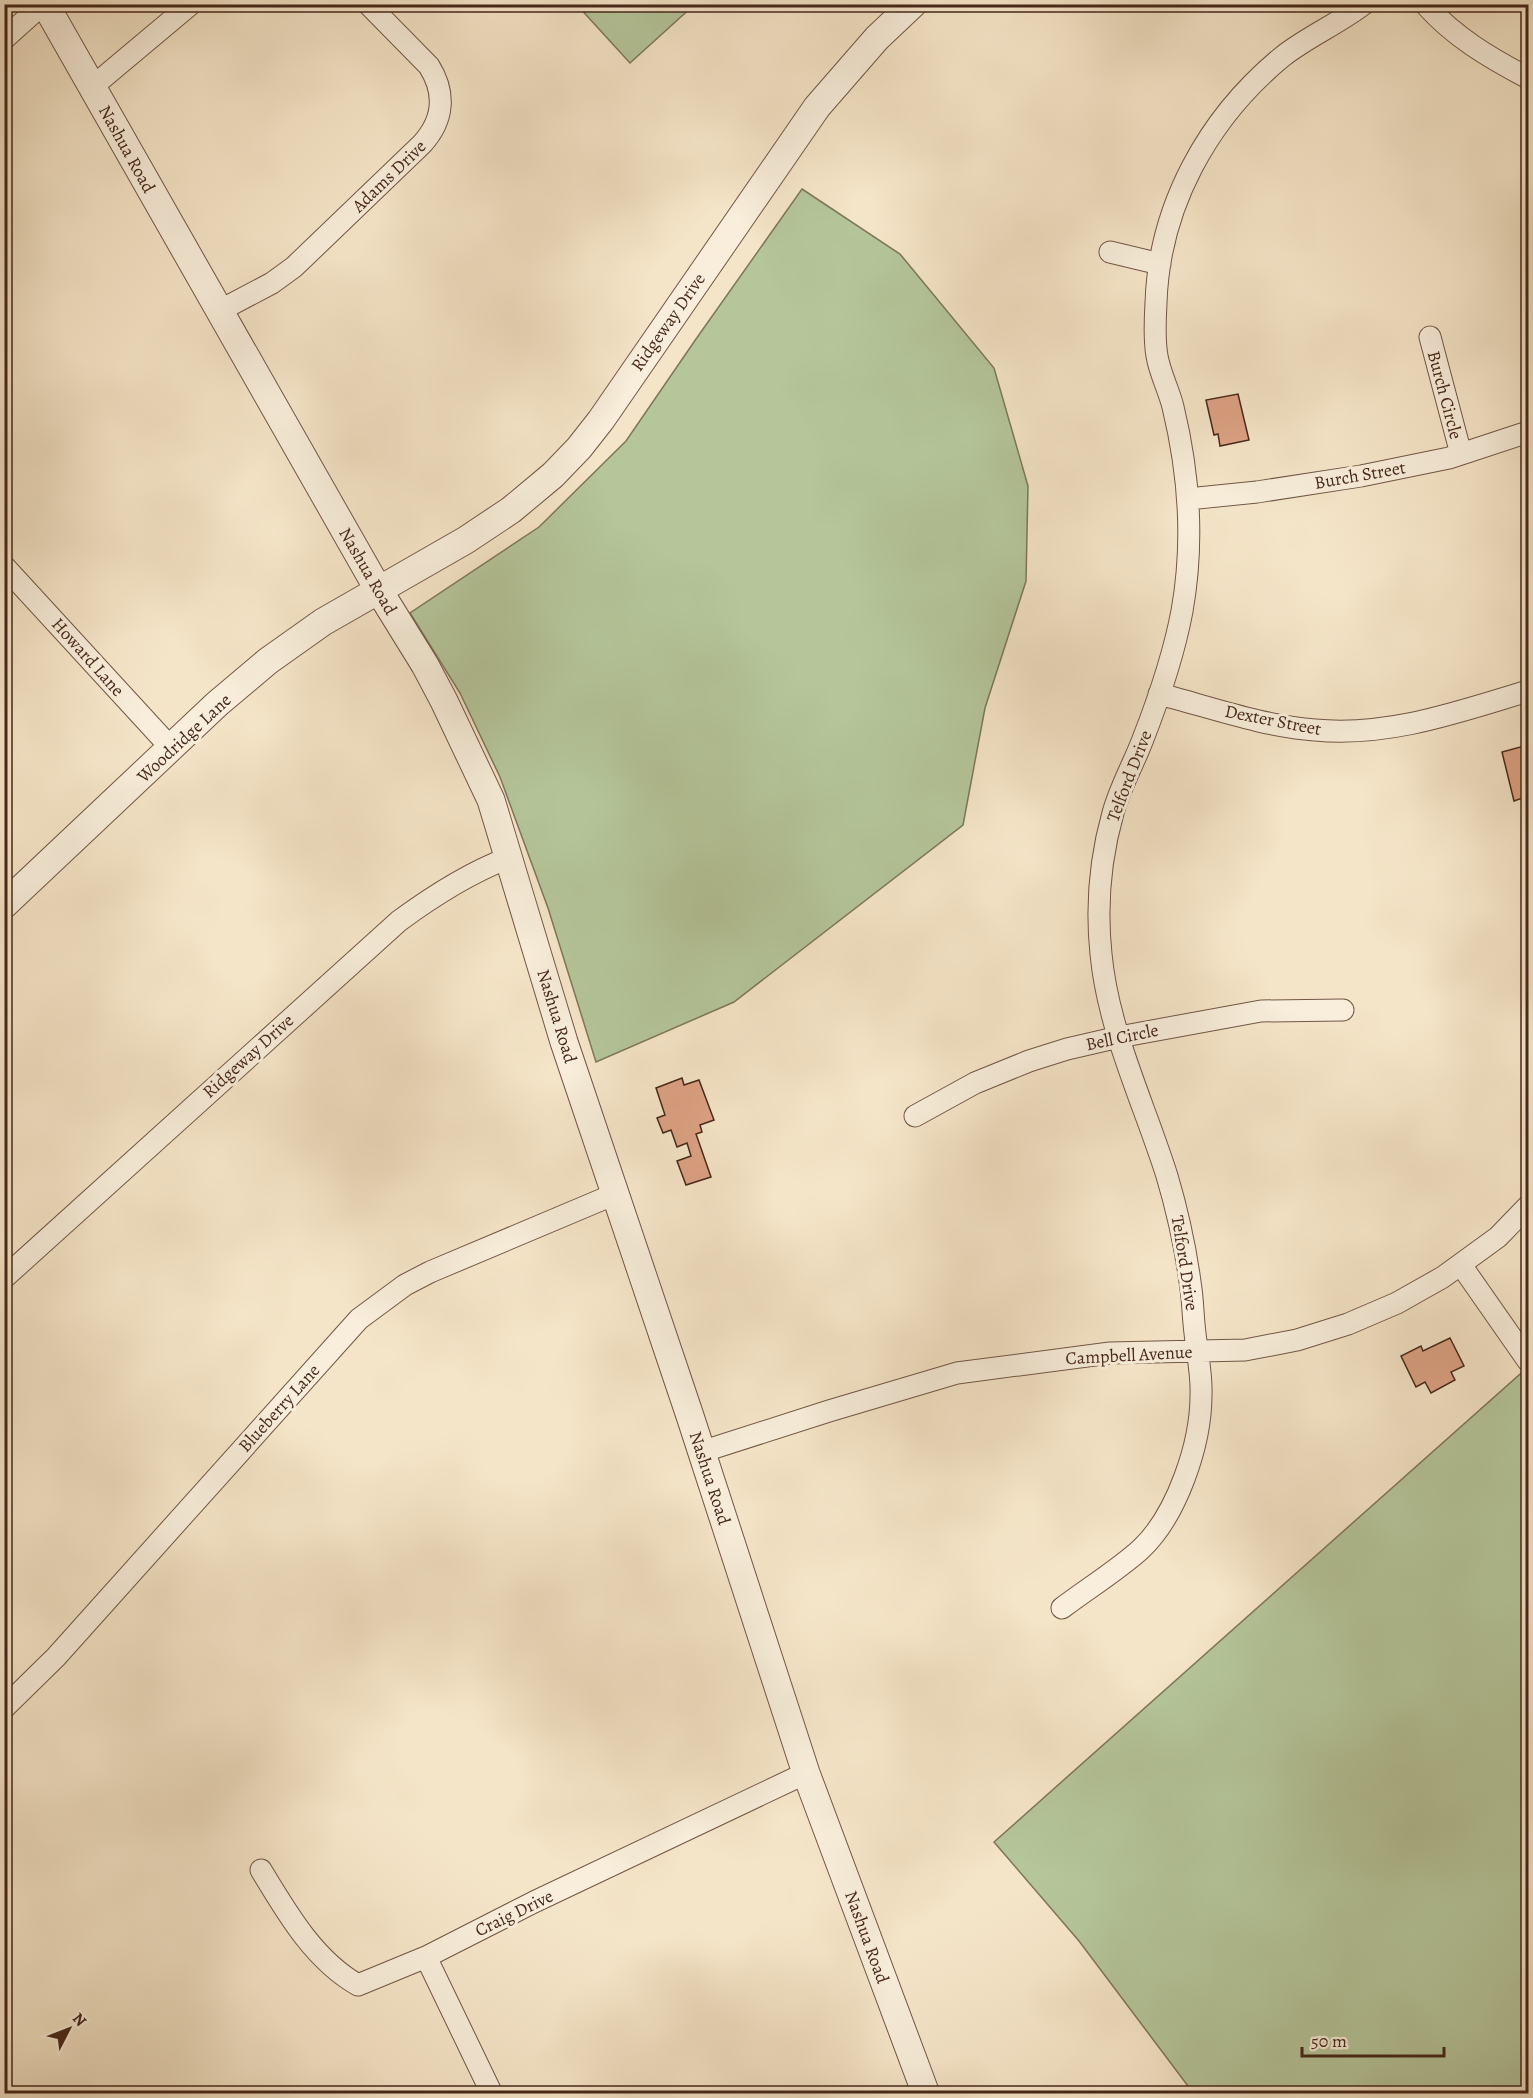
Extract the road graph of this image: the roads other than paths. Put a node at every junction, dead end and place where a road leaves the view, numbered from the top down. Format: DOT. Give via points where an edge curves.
graph roads {
  1 [pos="44,4"];
  2 [pos="190,4"];
  3 [pos="368,4"];
  4 [pos="913,4"];
  5 [pos="1364,4"];
  6 [pos="1425,4"];
  7 [pos="4,39"];
  8 [pos="1528,78"];
  9 [pos="92,87"];
  10 [pos="1110,252"];
  11 [pos="1160,264"];
  12 [pos="219,311"];
  13 [pos="1430,337"];
  14 [pos="1528,432"];
  15 [pos="1461,454"];
  16 [pos="1188,499"];
  17 [pos="4,566"];
  18 [pos="378,589"];
  19 [pos="1528,691"];
  20 [pos="1159,694"];
  21 [pos="172,749"];
  22 [pos="508,858"];
  23 [pos="4,905"];
  24 [pos="1343,1010"];
  25 [pos="1119,1036"];
  26 [pos="915,1116"];
  27 [pos="615,1194"];
  28 [pos="1528,1206"];
  29 [pos="1461,1265"];
  30 [pos="4,1278"];
  31 [pos="1198,1351"];
  32 [pos="1528,1361"];
  33 [pos="701,1452"];
  34 [pos="1062,1608"];
  35 [pos="4,1708"];
  36 [pos="806,1773"];
  37 [pos="261,1870"];
  38 [pos="426,1956"];
  39 [pos="492,2094"];
  40 [pos="926,2094"];
  1 -- 7 [label="street"];
  1 -- 9 [label="street, Nashua Road"];
  2 -- 9 [label="street"];
  3 -- 12 [label="street, Adams Drive" via="435,76 441,100 436,124 422,144 294,267"];
  4 -- 18 [label="street, Ridgeway Drive" via="877,38 817,107 579,448 511,510"];
  5 -- 11 [label="street, Telford Drive" via="1287,54 1229,110 1181,189"];
  6 -- 8 [label="street" via="1456,35"];
  9 -- 12 [label="street, Nashua Road"];
  10 -- 11 [label="street"];
  11 -- 16 [label="street, Telford Drive" via="1155,324 1157,357 1173,406"];
  12 -- 18 [label="street, Nashua Road"];
  13 -- 15 [label="street, Burch Circle"];
  14 -- 15 [label="street, Burch Street"];
  15 -- 16 [label="street, Burch Street" via="1361,476"];
  16 -- 20 [label="street, Telford Drive" via="1189,542 1182,611"];
  17 -- 21 [label="street, Howard Lane"];
  18 -- 21 [label="street, Woodridge Lane" via="268,661"];
  18 -- 22 [label="street, Nashua Road" via="455,722 491,800"];
  19 -- 20 [label="street, Dexter Street" via="1410,725 1339,731 1269,723"];
  20 -- 25 [label="street, Telford Drive" via="1113,811 1099,884 1101,959"];
  21 -- 23 [label="street, Woodridge Lane"];
  22 -- 27 [label="street, Nashua Road"];
  22 -- 30 [label="street, Ridgeway Drive" via="464,878 399,921"];
  24 -- 25 [label="street, Bell Circle" via="1261,1011"];
  25 -- 26 [label="street, Bell Circle" via="1029,1060 975,1083"];
  25 -- 31 [label="street, Telford Drive" via="1182,1233"];
  27 -- 33 [label="street, Nashua Road"];
  27 -- 35 [label="street, Blueberry Lane" via="430,1272 359,1319 56,1657"];
  28 -- 29 [label="street, Campbell Avenue" via="1498,1237"];
  29 -- 31 [label="street, Campbell Avenue" via="1397,1303 1348,1324 1297,1340 1245,1350"];
  29 -- 32 [label="street"];
  31 -- 33 [label="street, Campbell Avenue" via="1110,1353 957,1373"];
  31 -- 34 [label="street, Telford Drive" via="1202,1399 1197,1437 1177,1496 1142,1548"];
  33 -- 36 [label="street, Nashua Road"];
  36 -- 38 [label="street, Craig Drive"];
  36 -- 40 [label="street, Nashua Road"];
  37 -- 38 [label="street, Craig Drive" via="310,1945 358,1985"];
  38 -- 39 [label="street"];
}
